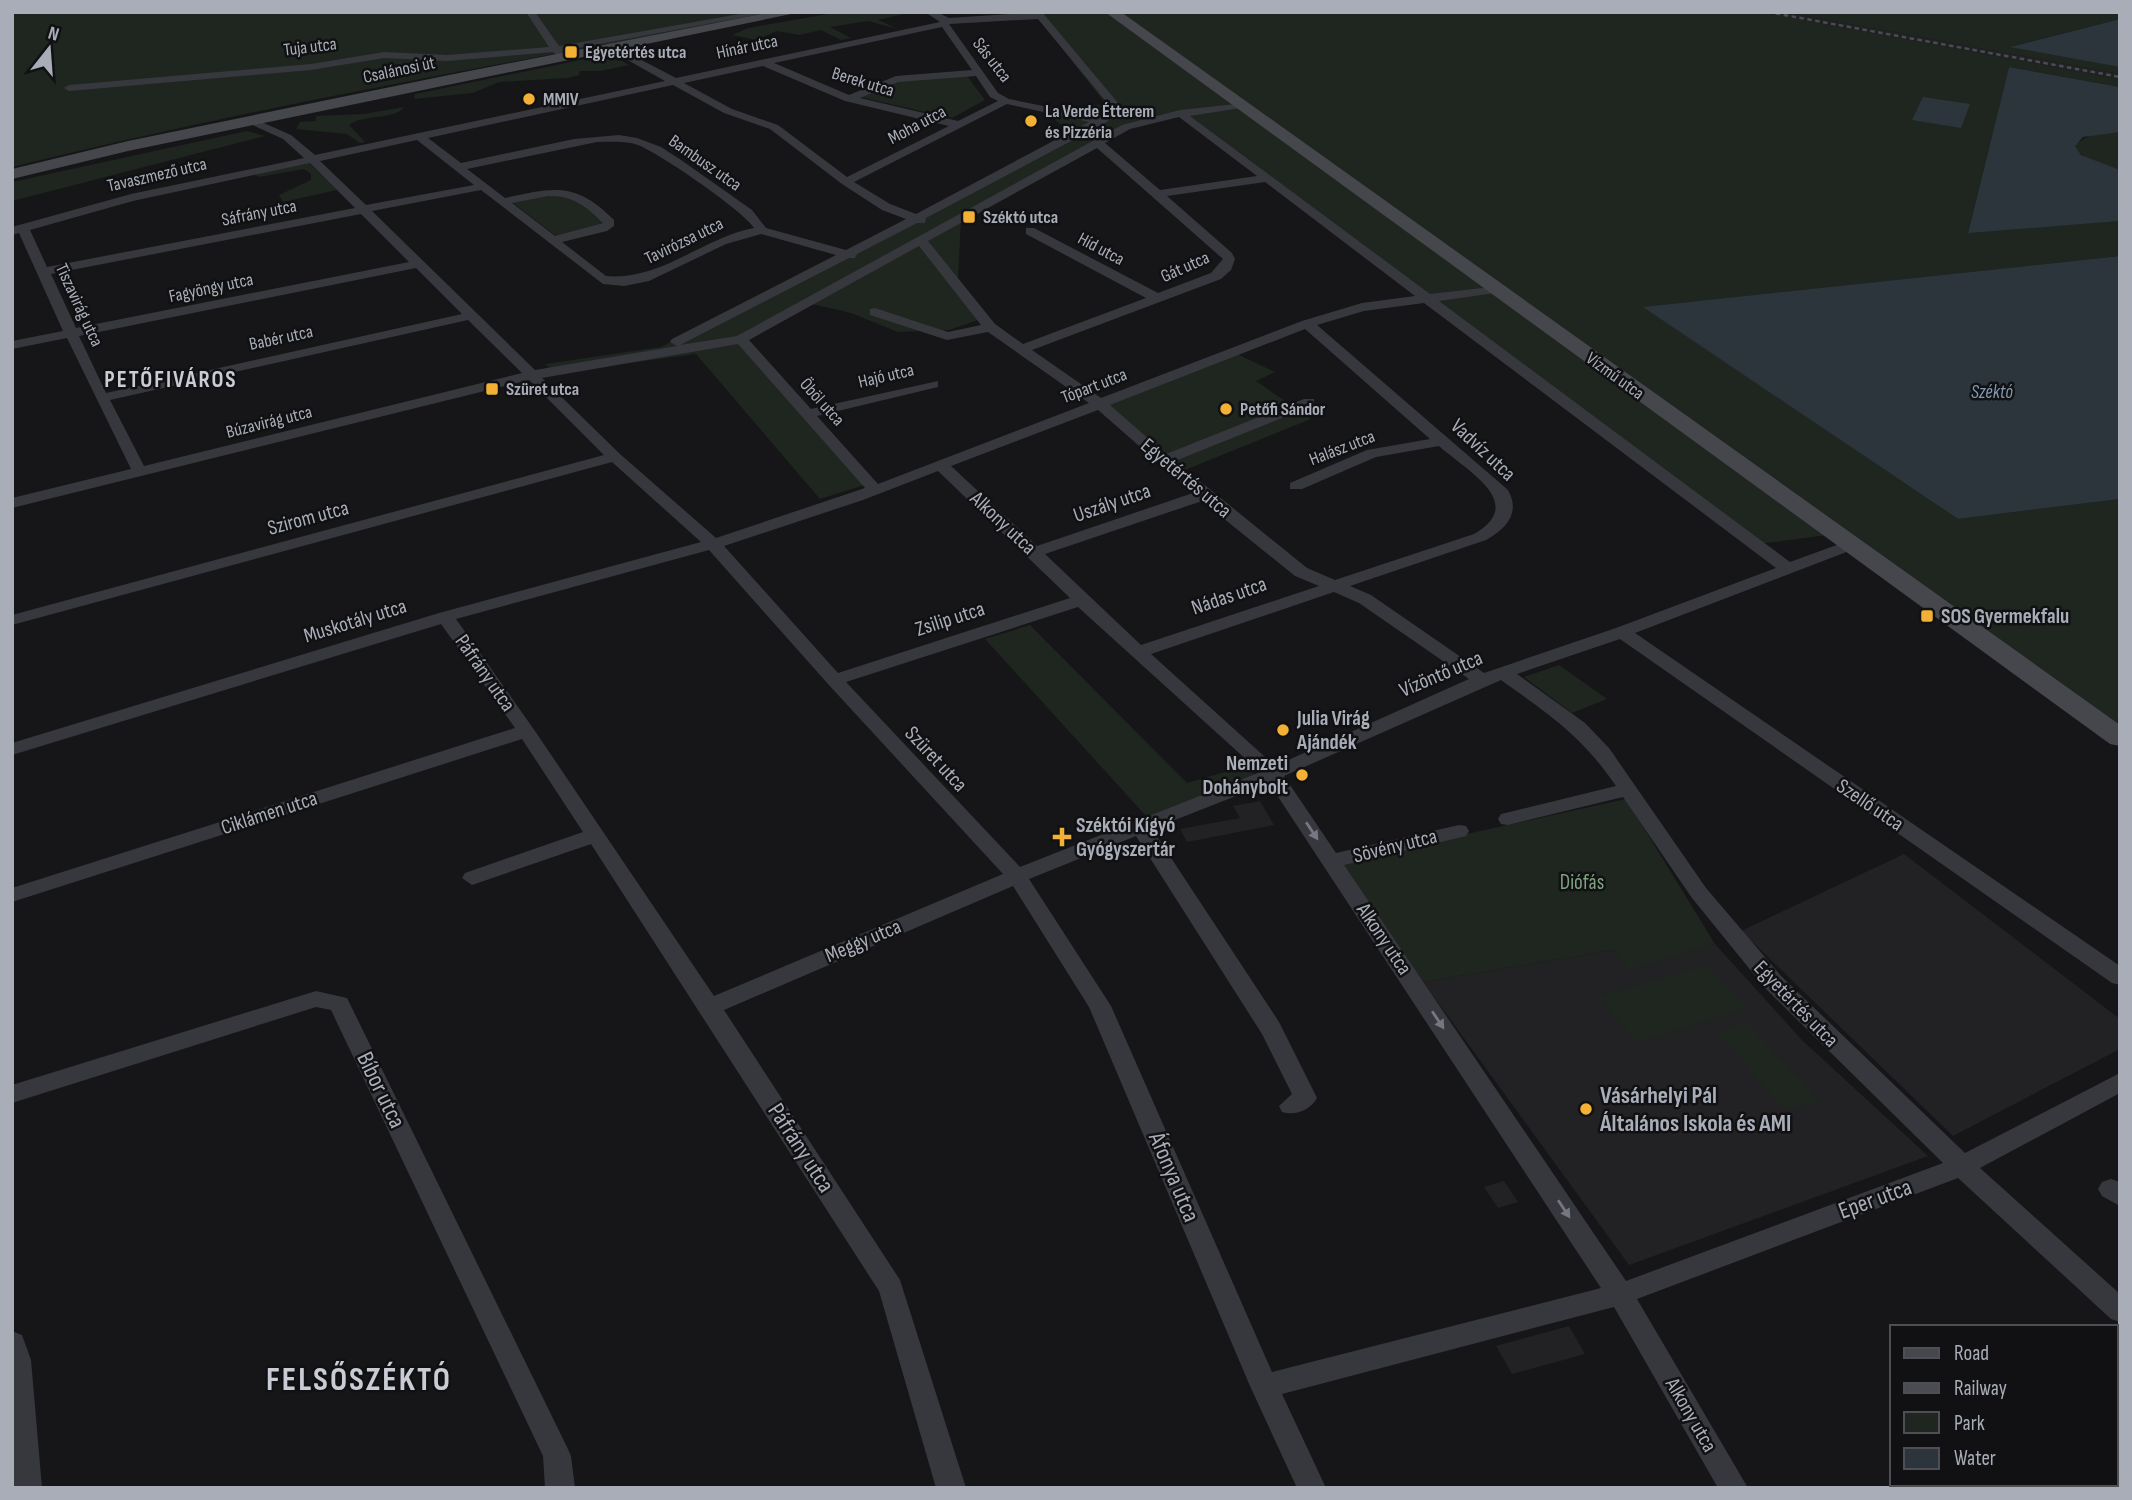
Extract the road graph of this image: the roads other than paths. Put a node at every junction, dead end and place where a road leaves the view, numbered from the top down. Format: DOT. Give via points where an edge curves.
graph roads {
  1 [pos="530,12"];
  2 [pos="768,12"];
  3 [pos="794,12"];
  4 [pos="929,12"];
  5 [pos="1112,12"];
  6 [pos="1044,15"];
  7 [pos="945,23"];
  8 [pos="609,46"];
  9 [pos="558,53"];
  10 [pos="763,62"];
  11 [pos="977,73"];
  12 [pos="671,81"];
  13 [pos="69,89"];
  14 [pos="849,99"];
  15 [pos="1006,101"];
  16 [pos="1241,105"];
  17 [pos="1180,113"];
  18 [pos="250,120"];
  19 [pos="1099,121"];
  20 [pos="956,124"];
  21 [pos="1126,127"];
  22 [pos="420,137"];
  23 [pos="1097,142"];
  24 [pos="311,158"];
  25 [pos="459,167"];
  26 [pos="12,174"];
  27 [pos="1269,178"];
  28 [pos="846,182"];
  29 [pos="484,186"];
  30 [pos="1157,194"];
  31 [pos="502,202"];
  32 [pos="361,211"];
  33 [pos="915,219"];
  34 [pos="945,226"];
  35 [pos="18,230"];
  36 [pos="761,230"];
  37 [pos="1030,231"];
  38 [pos="551,241"];
  39 [pos="918,241"];
  40 [pos="846,254"];
  41 [pos="878,263"];
  42 [pos="416,264"];
  43 [pos="41,272"];
  44 [pos="1494,289"];
  45 [pos="1425,298"];
  46 [pos="1157,299"];
  47 [pos="746,308"];
  48 [pos="874,312"];
  49 [pos="469,316"];
  50 [pos="776,318"];
  51 [pos="1307,324"];
  52 [pos="990,327"];
  53 [pos="71,334"];
  54 [pos="741,339"];
  55 [pos="677,342"];
  56 [pos="12,345"];
  57 [pos="1024,348"];
  58 [pos="533,375"];
  59 [pos="933,384"];
  60 [pos="101,398"];
  61 [pos="1309,402"];
  62 [pos="1100,404"];
  63 [pos="807,414"];
  64 [pos="1275,416"];
  65 [pos="1294,425"];
  66 [pos="1443,441"];
  67 [pos="615,457"];
  68 [pos="1164,460"];
  69 [pos="942,466"];
  70 [pos="140,472"];
  71 [pos="1296,486"];
  72 [pos="875,490"];
  73 [pos="1204,495"];
  74 [pos="12,503"];
  75 [pos="713,544"];
  76 [pos="1851,545"];
  77 [pos="1034,552"];
  78 [pos="1788,569"];
  79 [pos="1332,585"];
  80 [pos="1081,600"];
  81 [pos="445,617"];
  82 [pos="12,620"];
  83 [pos="1622,632"];
  84 [pos="1141,651"];
  85 [pos="1492,676"];
  86 [pos="834,680"];
  87 [pos="526,731"];
  88 [pos="2120,738"];
  89 [pos="12,749"];
  90 [pos="1273,774"];
  91 [pos="1630,789"];
  92 [pos="1508,819"];
  93 [pos="1141,829"];
  94 [pos="1459,831"];
  95 [pos="595,835"];
  96 [pos="1332,861"];
  97 [pos="1017,876"];
  98 [pos="471,878"];
  99 [pos="12,895"];
  100 [pos="2120,977"];
  101 [pos="710,1007"];
  102 [pos="2120,1082"];
  103 [pos="12,1094"];
  104 [pos="1291,1106"];
  105 [pos="1962,1166"];
  106 [pos="1620,1294"];
  107 [pos="2115,1301"];
  108 [pos="12,1343"];
  109 [pos="1264,1386"];
  110 [pos="27,1488"];
  111 [pos="560,1488"];
  112 [pos="951,1488"];
  113 [pos="1312,1488"];
  114 [pos="1734,1488"];
  1 -- 9 [label="street"];
  2 -- 9 [label="street, Tuja utca"];
  3 -- 8 [label="main road, Csalánosi út"];
  4 -- 7 [label="street, Sás utca"];
  5 -- 16 [label="main road, Vízmű utca"];
  6 -- 7 [label="street, Hínár utca"];
  6 -- 19 [label="street" via="1114,105 1113,113"];
  7 -- 10 [label="street, Hínár utca"];
  7 -- 11 [label="street, Sás utca"];
  8 -- 9 [label="main road, Csalánosi út"];
  8 -- 12 [label="street"];
  9 -- 13 [label="street, Tuja utca" via="459,58 384,55 311,67"];
  9 -- 18 [label="main road, Csalánosi út"];
  10 -- 12 [label="street, Hínár utca"];
  10 -- 14 [label="street, Berek utca"];
  11 -- 14 [label="street" via="896,79"];
  11 -- 15 [label="street, Sás utca" via="994,95"];
  12 -- 22 [label="street, Hínár utca"];
  12 -- 28 [label="street" via="728,111 774,127"];
  14 -- 20 [label="street, Berek utca"];
  15 -- 19 [label="street, Sás utca"];
  15 -- 20 [label="street, Moha utca"];
  16 -- 17 [label="street"];
  16 -- 44 [label="main road, Vízmű utca"];
  17 -- 21 [label="street"];
  17 -- 27 [label="street"];
  18 -- 24 [label="street, Szüret utca" via="287,137"];
  18 -- 26 [label="main road, Csalánosi út"];
  19 -- 21 [label="street, Sás utca"];
  19 -- 33 [label="street"];
  20 -- 28 [label="street, Moha utca"];
  21 -- 23 [label="street"];
  22 -- 24 [label="street, Hínár utca"];
  22 -- 25 [label="street, Tavirózsa utca"];
  23 -- 30 [label="street, Gát utca"];
  23 -- 34 [label="street"];
  24 -- 32 [label="street, Szüret utca"];
  24 -- 35 [label="street, Tavaszmező utca" via="131,198"];
  25 -- 29 [label="street, Tavirózsa utca"];
  25 -- 36 [label="street, Bambusz utca" via="590,140 637,141 719,193 758,222"];
  27 -- 30 [label="street"];
  27 -- 45 [label="street"];
  28 -- 33 [label="street"];
  29 -- 31 [label="street, Tavirózsa utca"];
  29 -- 32 [label="street, Sáfrány utca"];
  30 -- 46 [label="street, Gát utca" via="1229,259 1216,276"];
  31 -- 38 [label="street, Tavirózsa utca"];
  31 -- 38 [label="street" via="571,191 610,223"];
  32 -- 42 [label="street, Szüret utca"];
  32 -- 43 [label="street, Sáfrány utca"];
  33 -- 34 [label="street"];
  33 -- 40 [label="street"];
  34 -- 39 [label="street"];
  35 -- 43 [label="street, Tiszavirág utca"];
  36 -- 38 [label="street, Tavirózsa utca" via="743,232 646,279 629,282 598,278"];
  36 -- 40 [label="street, Bambusz utca"];
  37 -- 46 [label="street, Híd utca"];
  39 -- 41 [label="street"];
  39 -- 52 [label="street, Egyetértés utca"];
  40 -- 41 [label="street, Bambusz utca"];
  40 -- 47 [label="street"];
  41 -- 50 [label="street"];
  42 -- 49 [label="street, Szüret utca"];
  42 -- 53 [label="street, Fagyöngy utca"];
  43 -- 53 [label="street, Tiszavirág utca"];
  44 -- 45 [label="street, Tópart utca"];
  44 -- 76 [label="main road, Vízmű utca"];
  45 -- 51 [label="street, Tópart utca" via="1362,307"];
  45 -- 78 [label="street"];
  46 -- 57 [label="street, Gát utca"];
  47 -- 50 [label="street"];
  47 -- 55 [label="street"];
  48 -- 52 [label="street" via="947,336"];
  49 -- 58 [label="street, Szüret utca"];
  49 -- 60 [label="street, Babér utca"];
  50 -- 54 [label="street"];
  51 -- 62 [label="street, Tópart utca"];
  51 -- 66 [label="street, Vadvíz utca"];
  52 -- 57 [label="street, Egyetértés utca"];
  53 -- 56 [label="street, Fagyöngy utca"];
  53 -- 60 [label="street, Tiszavirág utca"];
  54 -- 58 [label="street"];
  54 -- 63 [label="street, Öböl utca"];
  57 -- 62 [label="street, Egyetértés utca"];
  58 -- 67 [label="street, Szüret utca"];
  58 -- 70 [label="street, Búzavirág utca"];
  59 -- 63 [label="street, Hajó utca"];
  60 -- 70 [label="street, Tiszavirág utca"];
  61 -- 64 [label="street"];
  62 -- 68 [label="street, Egyetértés utca"];
  62 -- 69 [label="street, Tópart utca"];
  63 -- 72 [label="street, Öböl utca"];
  64 -- 65 [label="street"];
  64 -- 68 [label="street"];
  66 -- 71 [label="street, Halász utca" via="1372,453"];
  66 -- 79 [label="street, Vadvíz utca" via="1502,493 1506,517 1480,537"];
  67 -- 75 [label="street, Szüret utca"];
  67 -- 82 [label="street, Szirom utca"];
  68 -- 73 [label="street, Egyetértés utca"];
  69 -- 72 [label="street, Tópart utca"];
  69 -- 77 [label="street, Alkony utca"];
  70 -- 74 [label="street, Búzavirág utca"];
  72 -- 75 [label="street, Tópart utca"];
  73 -- 77 [label="street, Uszály utca"];
  73 -- 79 [label="street, Egyetértés utca" via="1301,572"];
  75 -- 81 [label="street, Muskotály utca"];
  75 -- 86 [label="street, Szüret utca"];
  76 -- 78 [label="street, Vízöntő utca"];
  76 -- 88 [label="main road, Vízmű utca"];
  77 -- 80 [label="street, Alkony utca"];
  78 -- 83 [label="street, Vízöntő utca"];
  79 -- 84 [label="street, Nádas utca"];
  79 -- 85 [label="street, Egyetértés utca" via="1365,599"];
  80 -- 84 [label="street, Alkony utca"];
  80 -- 86 [label="street, Zsilip utca"];
  81 -- 87 [label="street, Páfrány utca"];
  81 -- 89 [label="street, Muskotály utca"];
  83 -- 85 [label="street, Vízöntő utca"];
  83 -- 100 [label="street, Szellő utca"];
  84 -- 90 [label="street, Alkony utca"];
  85 -- 90 [label="street, Vízöntő utca"];
  85 -- 91 [label="street, Egyetértés utca" via="1578,727"];
  86 -- 97 [label="street, Szüret utca"];
  87 -- 95 [label="street, Páfrány utca"];
  87 -- 99 [label="street, Ciklámen utca"];
  90 -- 93 [label="street, Vízöntő utca"];
  90 -- 96 [label="street, Alkony utca, one-way"];
  91 -- 92 [label="street"];
  91 -- 105 [label="street, Egyetértés utca" via="1731,935 1818,1028"];
  93 -- 97 [label="street, Vízöntő utca"];
  93 -- 104 [label="street" via="1161,851 1199,920 1259,1005 1306,1098"];
  94 -- 96 [label="street, Sövény utca"];
  95 -- 98 [label="street"];
  95 -- 101 [label="street, Páfrány utca"];
  96 -- 106 [label="street, Alkony utca, one-way"];
  97 -- 101 [label="street, Meggy utca"];
  97 -- 109 [label="street, Áfonya utca" via="1100,1006"];
  101 -- 112 [label="street, Páfrány utca" via="891,1288"];
  102 -- 105 [label="street, Eper utca"];
  103 -- 111 [label="street, Bíbor utca" via="316,999 339,1004 557,1456"];
  105 -- 106 [label="street, Eper utca" via="1798,1217"];
  105 -- 107 [label="street, Egyetértés utca"];
  106 -- 109 [label="street, Eper utca"];
  106 -- 114 [label="street, Alkony utca"];
  108 -- 110 [label="street"];
  109 -- 113 [label="street, Áfonya utca"];
}
